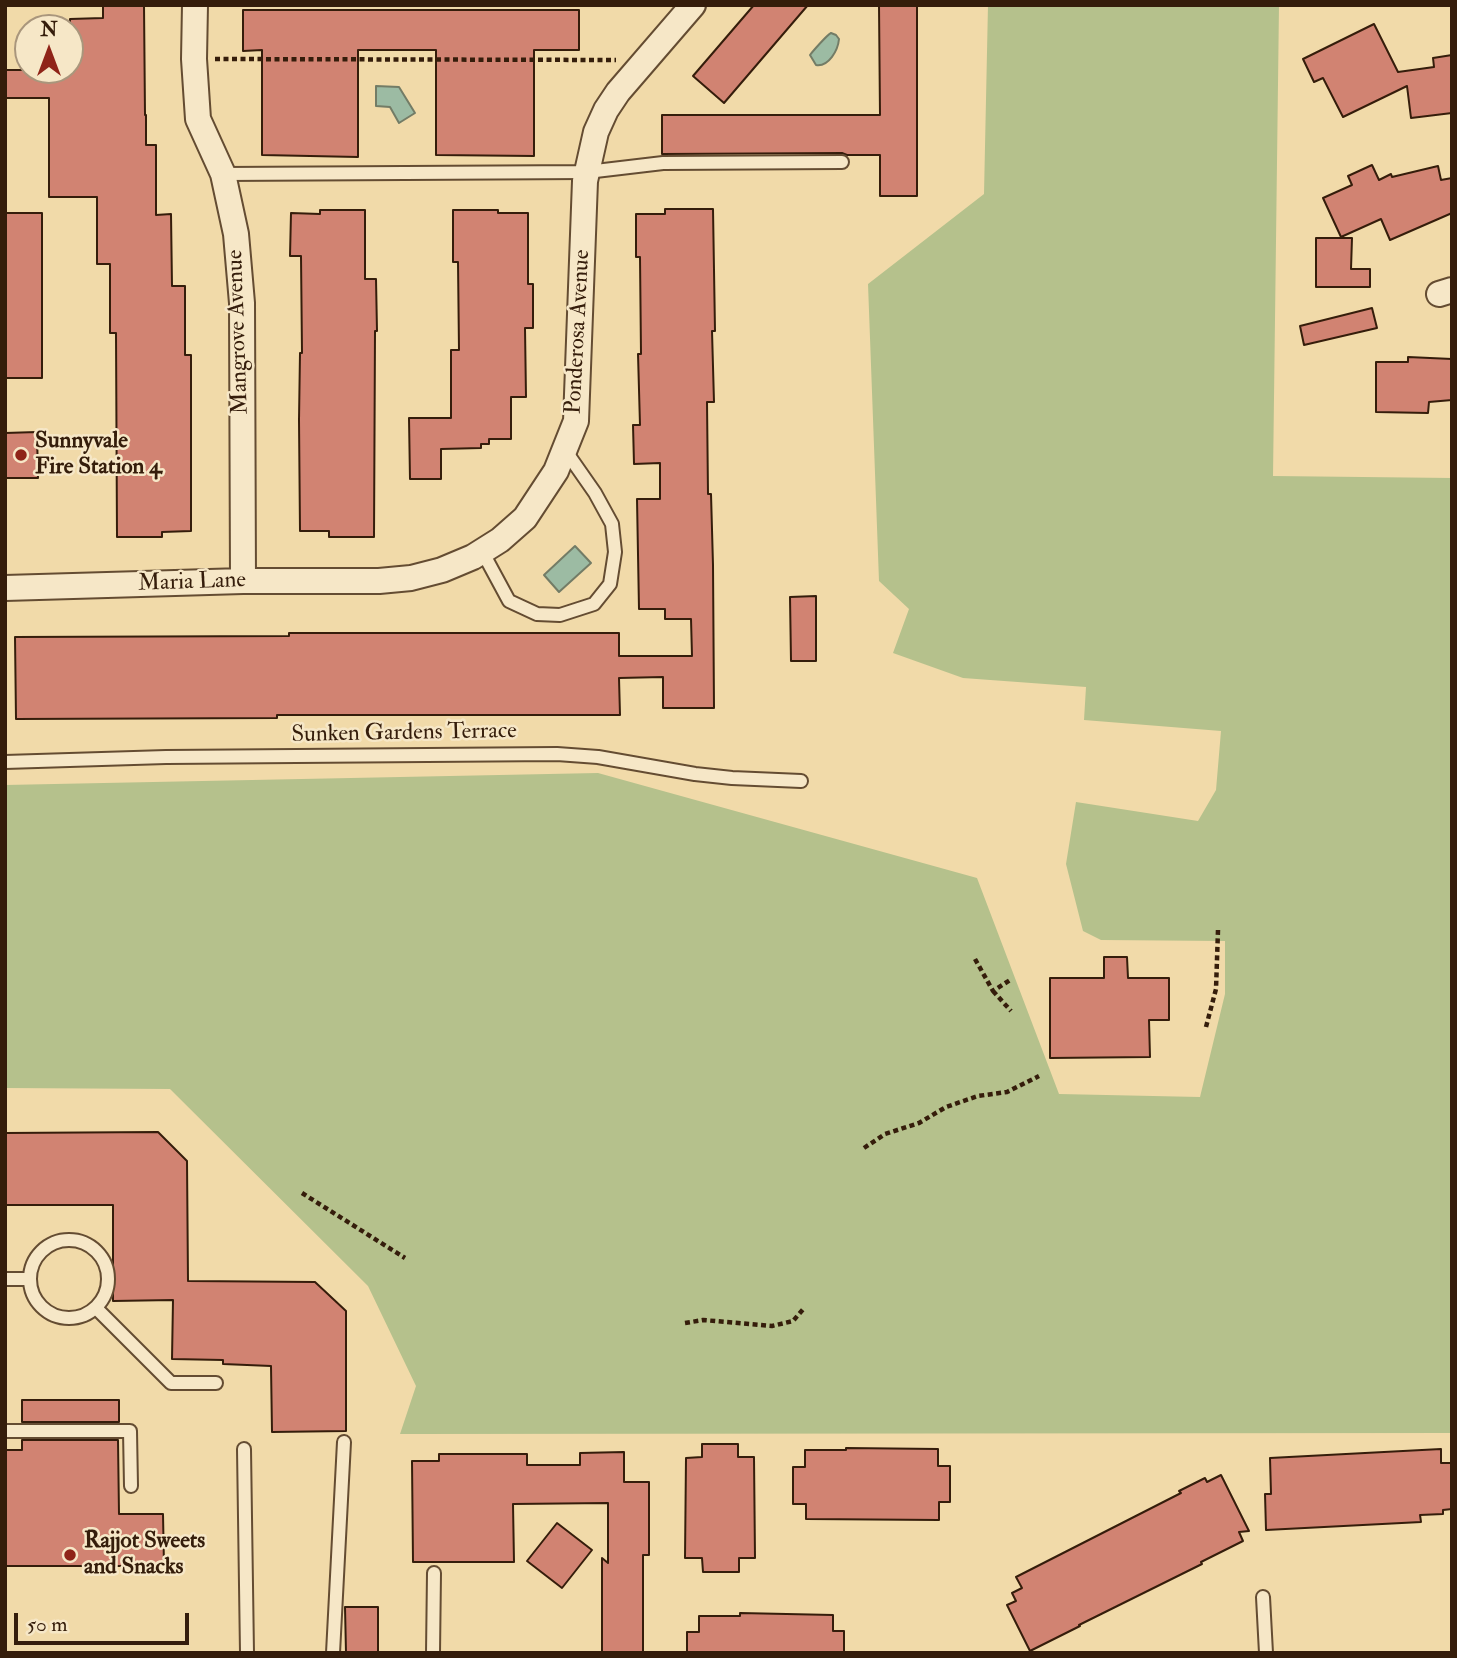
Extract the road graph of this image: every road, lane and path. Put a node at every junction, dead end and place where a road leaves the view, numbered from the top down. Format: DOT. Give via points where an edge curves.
graph roads {
  1 [pos="195,5"];
  2 [pos="693,5"];
  3 [pos="194,59"];
  4 [pos="645,60"];
  5 [pos="842,162"];
  6 [pos="587,172"];
  7 [pos="223,174"];
  8 [pos="565,450"];
  9 [pos="482,551"];
  10 [pos="379,580"];
  11 [pos="243,581"];
  12 [pos="5,588"];
  13 [pos="5,762"];
  14 [pos="801,781"];
  15 [pos="1218,930"];
  16 [pos="975,959"];
  17 [pos="1010,980"];
  18 [pos="993,991"];
  19 [pos="1011,1012"];
  20 [pos="1206,1027"];
  21 [pos="1039,1076"];
  22 [pos="864,1148"];
  23 [pos="302,1193"];
  24 [pos="405,1258"];
  25 [pos="5,1279"];
  26 [pos="29,1279"];
  27 [pos="805,1307"];
  28 [pos="96,1308"];
  29 [pos="685,1323"];
  30 [pos="216,1383"];
  31 [pos="5,1431"];
  32 [pos="344,1442"];
  33 [pos="244,1449"];
  34 [pos="131,1486"];
  35 [pos="434,1573"];
  36 [pos="1263,1597"];
  37 [pos="247,1653"];
  38 [pos="333,1653"];
  39 [pos="433,1653"];
  40 [pos="1266,1653"];
  1 -- 3 [label="street, Mangrove Avenue"];
  2 -- 4 [label="street, Ponderosa Avenue"];
  3 -- 4 [label="path"];
  3 -- 7 [label="street, Mangrove Avenue" via="198,118"];
  4 -- 6 [label="street, Ponderosa Avenue" via="606,110"];
  5 -- 6 [label="lane" via="663,163"];
  6 -- 7 [label="lane"];
  6 -- 8 [label="street, Ponderosa Avenue" via="576,421"];
  7 -- 11 [label="street, Mangrove Avenue" via="236,234 242,303"];
  8 -- 9 [label="street, Ponderosa Avenue" via="525,518"];
  8 -- 9 [label="lane" via="612,524 615,552 610,584 594,604 560,615 537,614 509,601"];
  9 -- 10 [label="street, Ponderosa Avenue" via="442,570"];
  10 -- 11 [label="street, Maria Lane"];
  11 -- 12 [label="street, Maria Lane"];
  13 -- 14 [label="lane, Sunken Gardens Terrace" via="556,754 695,774"];
  15 -- 20 [label="path" via="1216,989"];
  16 -- 18 [label="path"];
  17 -- 18 [label="path"];
  18 -- 19 [label="path"];
  21 -- 22 [label="path" via="1007,1092 946,1107"];
  23 -- 24 [label="path"];
  25 -- 26 [label="lane"];
  26 -- 28 [label="lane" via="35,1299 58,1317 73,1318"];
  26 -- 28 [label="lane" via="33,1262 52,1242 83,1241 94,1248 108,1271 104,1297"];
  27 -- 29 [label="path" via="793,1321 772,1326 703,1320"];
  28 -- 30 [label="lane" via="171,1383"];
  31 -- 34 [label="lane" via="130,1431"];
  32 -- 38 [label="lane"];
  33 -- 37 [label="lane"];
  35 -- 39 [label="lane"];
  36 -- 40 [label="lane"];
}
